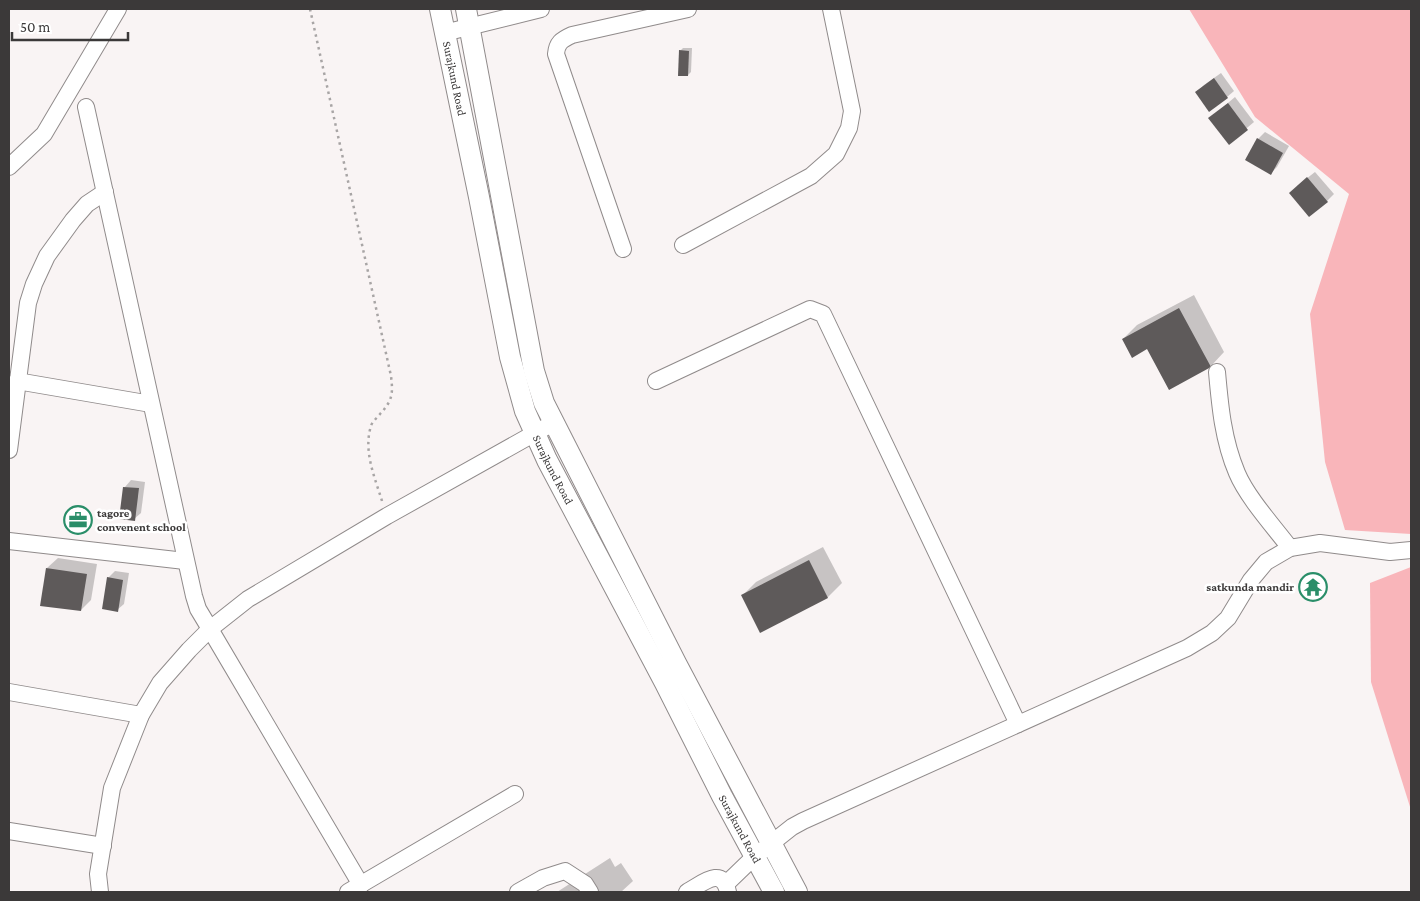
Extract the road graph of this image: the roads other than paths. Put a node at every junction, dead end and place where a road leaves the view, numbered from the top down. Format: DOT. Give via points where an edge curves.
graph roads {
  1 [pos="118,9"];
  2 [pos="440,9"];
  3 [pos="541,9"];
  4 [pos="687,9"];
  5 [pos="831,9"];
  6 [pos="468,18"];
  7 [pos="444,33"];
  8 [pos="86,107"];
  9 [pos="9,168"];
  10 [pos="105,192"];
  11 [pos="683,246"];
  12 [pos="623,249"];
  13 [pos="1217,372"];
  14 [pos="17,381"];
  15 [pos="656,381"];
  16 [pos="151,404"];
  17 [pos="553,424"];
  18 [pos="535,434"];
  19 [pos="9,450"];
  20 [pos="9,541"];
  21 [pos="1290,548"];
  22 [pos="1411,550"];
  23 [pos="185,561"];
  24 [pos="210,629"];
  25 [pos="9,692"];
  26 [pos="141,715"];
  27 [pos="1018,724"];
  28 [pos="515,794"];
  29 [pos="9,831"];
  30 [pos="772,844"];
  31 [pos="103,846"];
  32 [pos="754,857"];
  33 [pos="355,888"];
  34 [pos="727,888"];
  35 [pos="100,892"];
  36 [pos="518,892"];
  37 [pos="590,892"];
  38 [pos="687,892"];
  39 [pos="774,892"];
  40 [pos="797,892"];
  1 -- 9 [label="street" via="44,134"];
  2 -- 7 [label="main road, Surajkund Road"];
  3 -- 6 [label="street"];
  4 -- 12 [label="street" via="572,35 557,46 556,54"];
  5 -- 11 [label="street" via="852,111 849,128 836,154 811,176"];
  6 -- 7 [label="street"];
  6 -- 17 [label="main road, Surajkund Road" via="534,371"];
  7 -- 18 [label="main road, Surajkund Road" via="510,357"];
  8 -- 10 [label="street"];
  10 -- 14 [label="street" via="87,204 47,256 28,303"];
  10 -- 16 [label="street"];
  13 -- 21 [label="street" via="1226,443 1237,474"];
  14 -- 16 [label="street"];
  14 -- 19 [label="street"];
  15 -- 27 [label="street" via="810,309 823,314"];
  16 -- 23 [label="street"];
  17 -- 18 [label="street"];
  17 -- 30 [label="main road, Surajkund Road"];
  18 -- 24 [label="street" via="387,516 248,599"];
  18 -- 32 [label="main road, Surajkund Road"];
  20 -- 23 [label="street"];
  21 -- 22 [label="street" via="1320,543 1390,552"];
  21 -- 27 [label="street" via="1266,562 1228,618 1212,633 1187,648"];
  23 -- 24 [label="street" via="198,609"];
  24 -- 26 [label="street" via="160,683"];
  24 -- 33 [label="street"];
  25 -- 26 [label="street"];
  26 -- 31 [label="street" via="112,788"];
  27 -- 30 [label="street" via="803,821"];
  28 -- 33 [label="street"];
  29 -- 31 [label="street"];
  30 -- 32 [label="street"];
  30 -- 40 [label="main road, Surajkund Road"];
  31 -- 35 [label="street" via="98,874"];
  32 -- 34 [label="street"];
  32 -- 39 [label="main road, Surajkund Road"];
  34 -- 38 [label="street" via="718,877"];
  36 -- 37 [label="street" via="543,878 565,871 585,884"];
}
